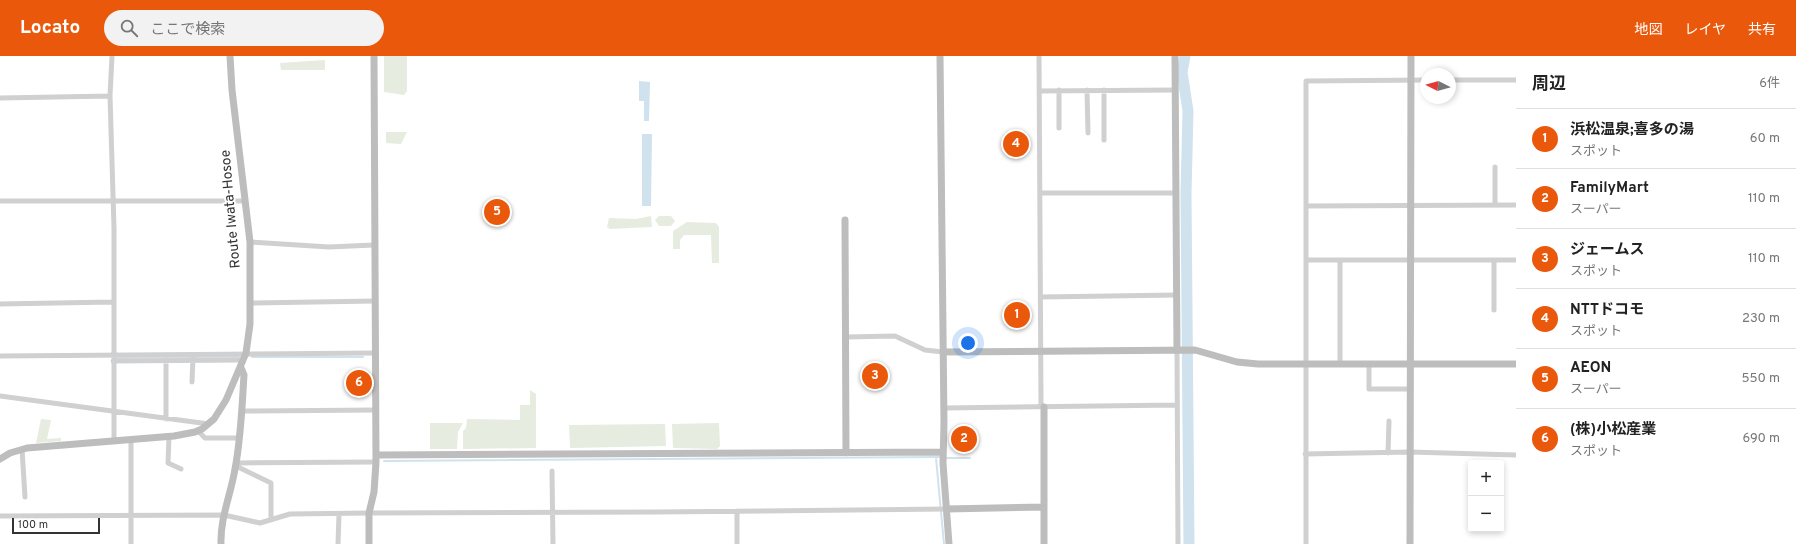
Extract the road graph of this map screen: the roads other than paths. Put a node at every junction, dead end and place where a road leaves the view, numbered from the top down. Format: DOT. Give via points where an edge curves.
graph roads {
  1 [pos="112,56"];
  2 [pos="230,56"];
  3 [pos="374,56"];
  4 [pos="940,56"];
  5 [pos="1039,56"];
  6 [pos="1175,56"];
  7 [pos="1411,56"];
  8 [pos="1411,80"];
  9 [pos="1420,80"];
  10 [pos="1456,80"];
  11 [pos="1516,80"];
  12 [pos="1059,90"];
  13 [pos="1087,90"];
  14 [pos="1104,90"];
  15 [pos="1176,90"];
  16 [pos="1039,91"];
  17 [pos="110,96"];
  18 [pos="0,98"];
  19 [pos="1059,128"];
  20 [pos="1088,133"];
  21 [pos="1104,140"];
  22 [pos="1496,167"];
  23 [pos="1040,193"];
  24 [pos="1176,193"];
  25 [pos="0,201"];
  26 [pos="112,201"];
  27 [pos="245,201"];
  28 [pos="1411,205"];
  29 [pos="1495,205"];
  30 [pos="1516,205"];
  31 [pos="1306,206"];
  32 [pos="845,220"];
  33 [pos="250,242"];
  34 [pos="374,245"];
  35 [pos="1306,260"];
  36 [pos="1340,260"];
  37 [pos="1411,260"];
  38 [pos="1494,260"];
  39 [pos="1516,260"];
  40 [pos="1177,295"];
  41 [pos="1041,297"];
  42 [pos="113,302"];
  43 [pos="250,302"];
  44 [pos="375,302"];
  45 [pos="0,304"];
  46 [pos="1494,310"];
  47 [pos="846,337"];
  48 [pos="1177,350"];
  49 [pos="1041,351"];
  50 [pos="375,352"];
  51 [pos="943,352"];
  52 [pos="0,356"];
  53 [pos="193,357"];
  54 [pos="245,357"];
  55 [pos="113,358"];
  56 [pos="166,360"];
  57 [pos="1306,363"];
  58 [pos="1340,364"];
  59 [pos="1369,364"];
  60 [pos="1410,364"];
  61 [pos="1516,364"];
  62 [pos="241,368"];
  63 [pos="192,382"];
  64 [pos="1410,390"];
  65 [pos="0,396"];
  66 [pos="1177,405"];
  67 [pos="1044,407"];
  68 [pos="944,408"];
  69 [pos="376,410"];
  70 [pos="241,411"];
  71 [pos="113,412"];
  72 [pos="166,419"];
  73 [pos="1389,421"];
  74 [pos="209,424"];
  75 [pos="198,431"];
  76 [pos="169,437"];
  77 [pos="239,438"];
  78 [pos="131,439"];
  79 [pos="114,441"];
  80 [pos="22,449"];
  81 [pos="939,452"];
  82 [pos="1410,452"];
  83 [pos="846,453"];
  84 [pos="1388,453"];
  85 [pos="1305,454"];
  86 [pos="1516,454"];
  87 [pos="376,458"];
  88 [pos="0,459"];
  89 [pos="236,464"];
  90 [pos="181,469"];
  91 [pos="552,470"];
  92 [pos="25,497"];
  93 [pos="1044,507"];
  94 [pos="947,509"];
  95 [pos="737,511"];
  96 [pos="553,512"];
  97 [pos="369,513"];
  98 [pos="339,514"];
  99 [pos="224,515"];
  100 [pos="0,516"];
  101 [pos="130,516"];
  102 [pos="271,519"];
  103 [pos="131,544"];
  104 [pos="221,544"];
  105 [pos="338,544"];
  106 [pos="369,544"];
  107 [pos="553,544"];
  108 [pos="737,544"];
  109 [pos="949,544"];
  110 [pos="1044,544"];
  111 [pos="1178,544"];
  112 [pos="1306,544"];
  113 [pos="1410,544"];
  1 -- 17 [label="street"];
  2 -- 27 [label="street, Route Iwata-Hosoe"];
  3 -- 34 [label="street"];
  4 -- 51 [label="street"];
  5 -- 16 [label="street"];
  6 -- 15 [label="street"];
  7 -- 8 [label="street"];
  8 -- 9 [label="street"];
  8 -- 28 [label="street"];
  8 -- 31 [label="street" via="1306,81"];
  10 -- 11 [label="street"];
  12 -- 13 [label="street"];
  12 -- 16 [label="street"];
  12 -- 19 [label="street"];
  13 -- 14 [label="street"];
  13 -- 20 [label="street"];
  14 -- 15 [label="street"];
  14 -- 21 [label="street"];
  15 -- 24 [label="street"];
  16 -- 23 [label="street"];
  17 -- 18 [label="street"];
  17 -- 26 [label="street"];
  22 -- 29 [label="street"];
  23 -- 24 [label="street"];
  23 -- 41 [label="street"];
  24 -- 40 [label="street"];
  25 -- 26 [label="street"];
  26 -- 27 [label="street"];
  26 -- 42 [label="street"];
  27 -- 33 [label="street, Route Iwata-Hosoe"];
  28 -- 29 [label="street"];
  28 -- 31 [label="street"];
  28 -- 37 [label="street"];
  29 -- 30 [label="street"];
  31 -- 35 [label="street"];
  32 -- 47 [label="street"];
  33 -- 34 [label="street" via="329,247"];
  33 -- 43 [label="street, Route Iwata-Hosoe"];
  34 -- 44 [label="street"];
  35 -- 36 [label="street"];
  35 -- 57 [label="street"];
  36 -- 37 [label="street"];
  36 -- 58 [label="street"];
  37 -- 38 [label="street"];
  37 -- 60 [label="street"];
  38 -- 39 [label="street"];
  38 -- 46 [label="street"];
  40 -- 41 [label="street"];
  40 -- 48 [label="street"];
  41 -- 49 [label="street"];
  42 -- 45 [label="street"];
  42 -- 55 [label="street"];
  43 -- 44 [label="street"];
  43 -- 54 [label="street, Route Iwata-Hosoe"];
  44 -- 50 [label="street"];
  47 -- 51 [label="street" via="895,336 925,350"];
  47 -- 83 [label="street"];
  48 -- 49 [label="street"];
  48 -- 57 [label="street" via="1195,350 1242,363"];
  48 -- 66 [label="street"];
  49 -- 51 [label="street"];
  49 -- 67 [label="street" via="1041,404"];
  50 -- 54 [label="street"];
  50 -- 69 [label="street"];
  51 -- 68 [label="street"];
  52 -- 55 [label="street"];
  53 -- 54 [label="street"];
  53 -- 55 [label="street"];
  53 -- 56 [label="street"];
  53 -- 63 [label="street"];
  54 -- 62 [label="street, Route Iwata-Hosoe"];
  55 -- 56 [label="street"];
  55 -- 71 [label="street"];
  56 -- 72 [label="street"];
  57 -- 58 [label="street"];
  57 -- 85 [label="street"];
  58 -- 59 [label="street"];
  59 -- 60 [label="street"];
  59 -- 64 [label="street" via="1369,389"];
  60 -- 61 [label="street"];
  60 -- 64 [label="street"];
  62 -- 70 [label="street" via="244,375"];
  62 -- 74 [label="street, Route Iwata-Hosoe" via="222,406"];
  64 -- 82 [label="street"];
  65 -- 71 [label="street"];
  66 -- 67 [label="street"];
  66 -- 111 [label="street"];
  67 -- 68 [label="street"];
  67 -- 93 [label="street"];
  68 -- 81 [label="street" via="944,443"];
  69 -- 70 [label="street"];
  69 -- 87 [label="street"];
  70 -- 77 [label="street"];
  71 -- 72 [label="street"];
  71 -- 79 [label="street"];
  72 -- 74 [label="street"];
  73 -- 84 [label="street"];
  74 -- 75 [label="street, Route Iwata-Hosoe"];
  75 -- 76 [label="street, Route Iwata-Hosoe"];
  75 -- 77 [label="street" via="205,438"];
  76 -- 78 [label="street, Route Iwata-Hosoe"];
  76 -- 90 [label="street" via="168,463"];
  77 -- 89 [label="street"];
  78 -- 79 [label="street, Route Iwata-Hosoe"];
  78 -- 101 [label="street"];
  79 -- 80 [label="street, Route Iwata-Hosoe"];
  80 -- 88 [label="street, Route Iwata-Hosoe"];
  80 -- 92 [label="street"];
  81 -- 83 [label="street"];
  81 -- 94 [label="street"];
  82 -- 84 [label="street"];
  82 -- 86 [label="street"];
  82 -- 113 [label="street"];
  83 -- 87 [label="street"];
  84 -- 85 [label="street"];
  85 -- 112 [label="street"];
  87 -- 89 [label="street"];
  87 -- 97 [label="street" via="373,498"];
  89 -- 99 [label="street"];
  89 -- 102 [label="street" via="270,483"];
  91 -- 96 [label="street"];
  93 -- 94 [label="street"];
  93 -- 110 [label="street"];
  94 -- 95 [label="street"];
  94 -- 109 [label="street"];
  95 -- 96 [label="street"];
  95 -- 108 [label="street"];
  96 -- 97 [label="street"];
  96 -- 107 [label="street"];
  97 -- 98 [label="street"];
  97 -- 106 [label="street"];
  98 -- 102 [label="street" via="290,514"];
  98 -- 105 [label="street"];
  99 -- 101 [label="street"];
  99 -- 102 [label="street" via="260,523"];
  99 -- 104 [label="street"];
  100 -- 101 [label="street"];
  101 -- 103 [label="street"];
}
